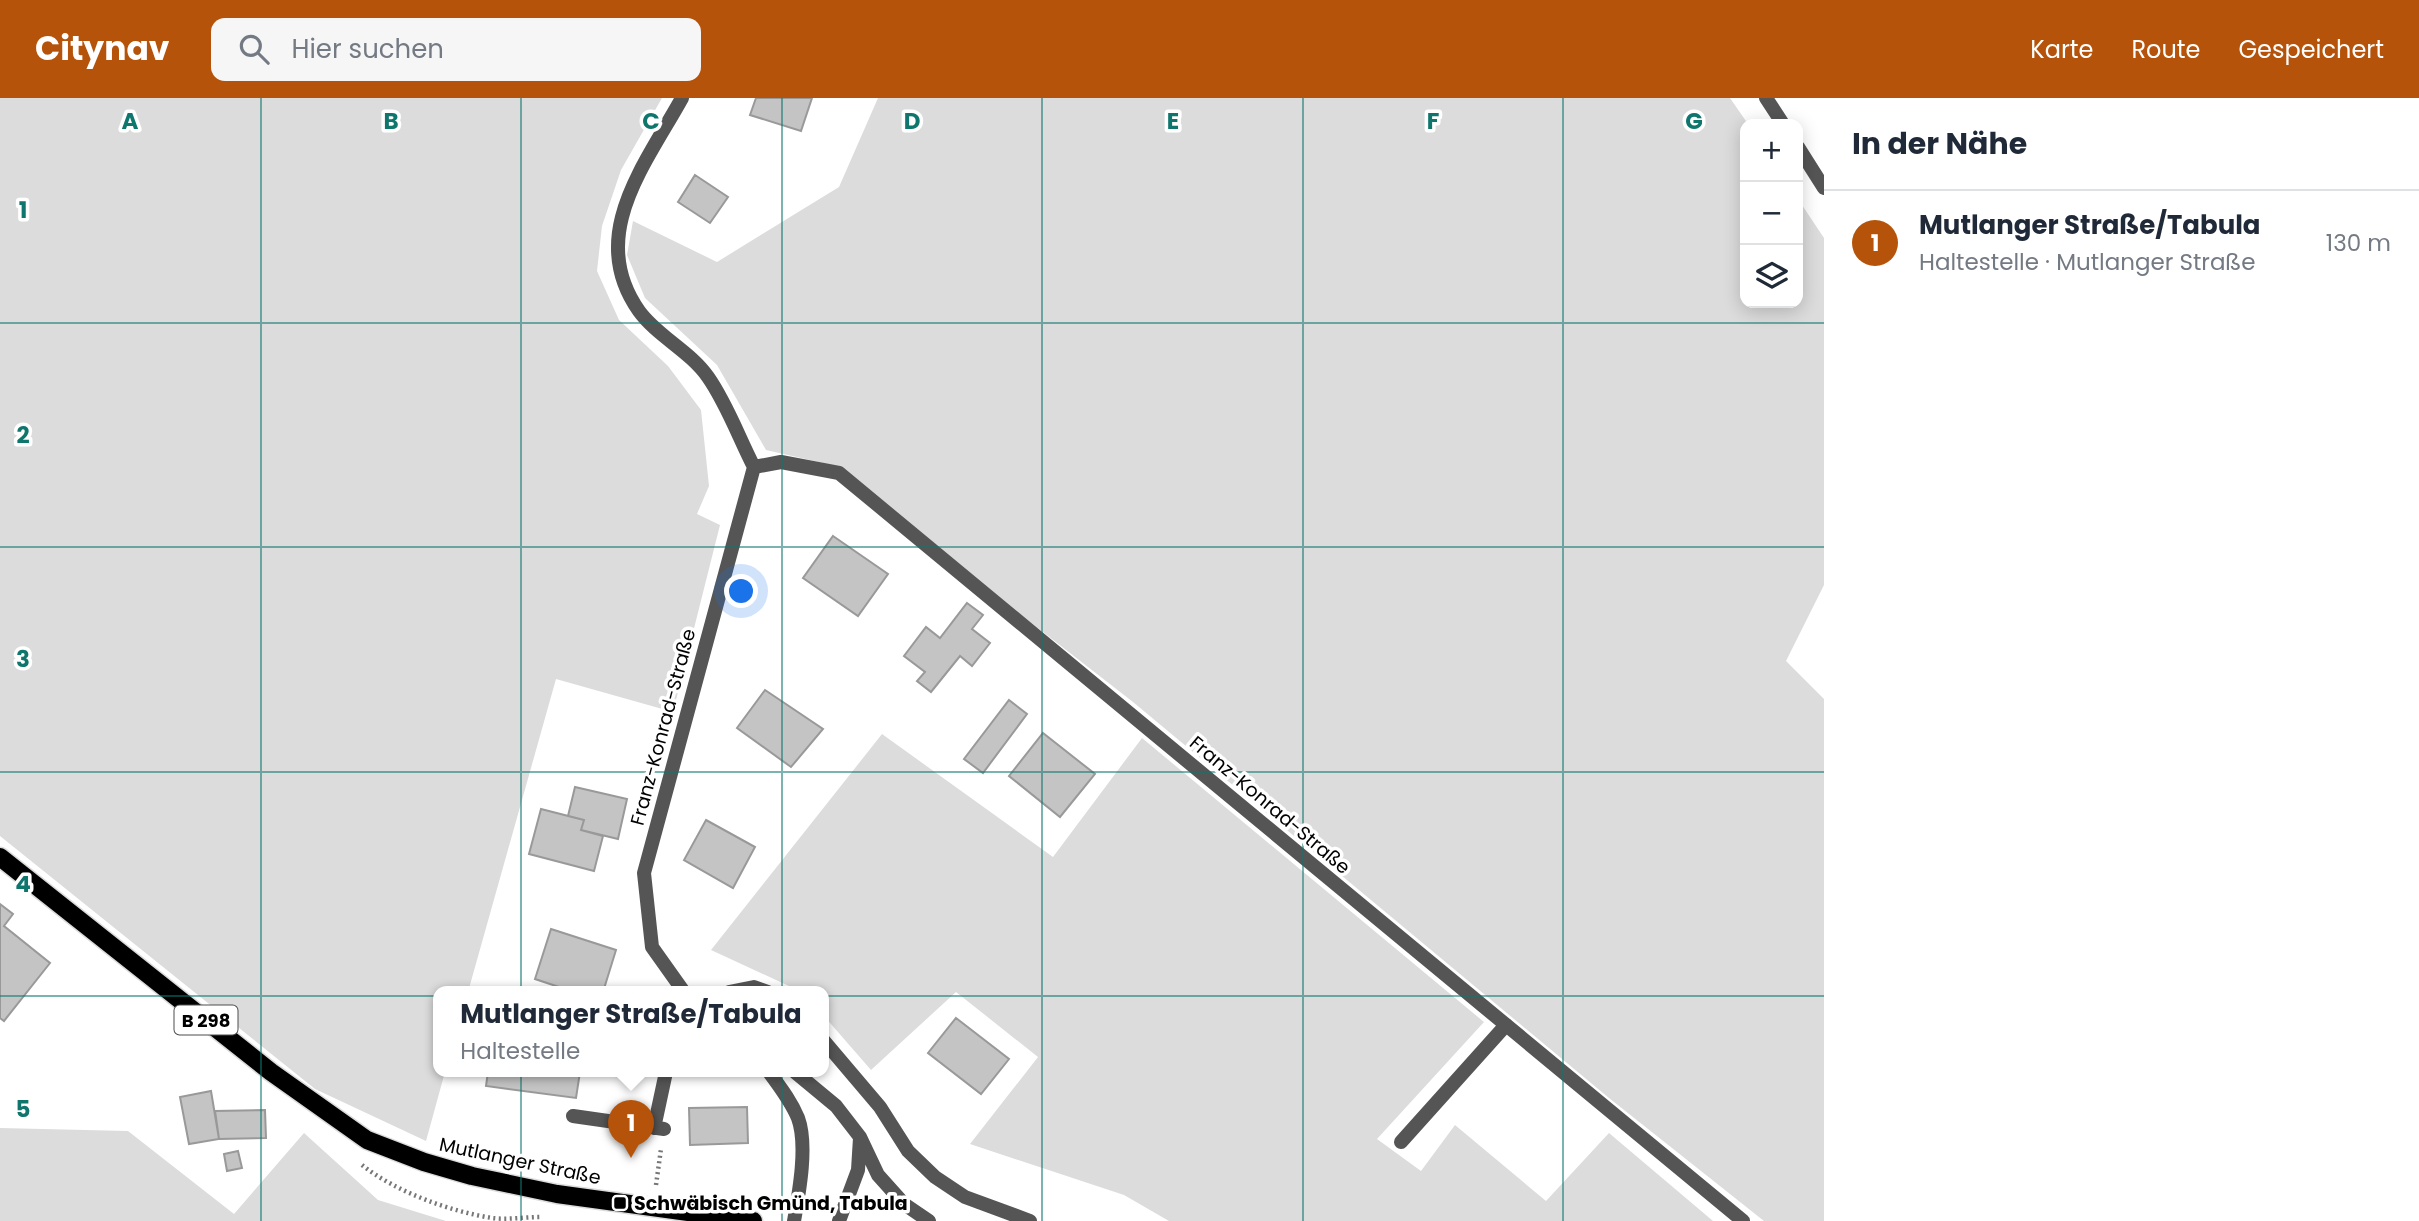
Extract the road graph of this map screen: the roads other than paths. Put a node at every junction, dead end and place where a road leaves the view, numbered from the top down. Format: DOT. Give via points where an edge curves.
graph roads {
  1 [pos="682,98"];
  2 [pos="1766,98"];
  3 [pos="1780,119"];
  4 [pos="1803,156"];
  5 [pos="1824,188"];
  6 [pos="754,467"];
  7 [pos="0,857"];
  8 [pos="680,986"];
  9 [pos="1506,1025"];
  10 [pos="829,1047"];
  11 [pos="665,1077"];
  12 [pos="773,1077"];
  13 [pos="801,1077"];
  14 [pos="573,1116"];
  15 [pos="860,1137"];
  16 [pos="1401,1142"];
  17 [pos="753,1221"];
  18 [pos="794,1221"];
  19 [pos="839,1221"];
  20 [pos="929,1221"];
  21 [pos="1030,1221"];
  22 [pos="1743,1221"];
  1 -- 6 [label="street" via="626,199 616,240 620,276 640,312 708,376"];
  2 -- 3 [label="street"];
  4 -- 5 [label="street"];
  6 -- 8 [label="street, Franz-Konrad-Straße" via="644,873 652,947"];
  6 -- 9 [label="street, Franz-Konrad-Straße" via="781,462 839,473"];
  7 -- 17 [label="main road, Mutlanger Straße / B 298" via="271,1072 367,1140 471,1176 557,1194"];
  9 -- 16 [label="street"];
  9 -- 22 [label="street, Franz-Konrad-Straße"];
  10 -- 21 [label="street" via="880,1107 908,1151 934,1177 965,1197"];
  11 -- 14 [label="street" via="659,1129"];
  12 -- 18 [label="street" via="799,1121 801,1177"];
  13 -- 15 [label="street" via="836,1106"];
  15 -- 19 [label="street" via="858,1170"];
  15 -- 20 [label="street" via="878,1175 904,1204"];
}
